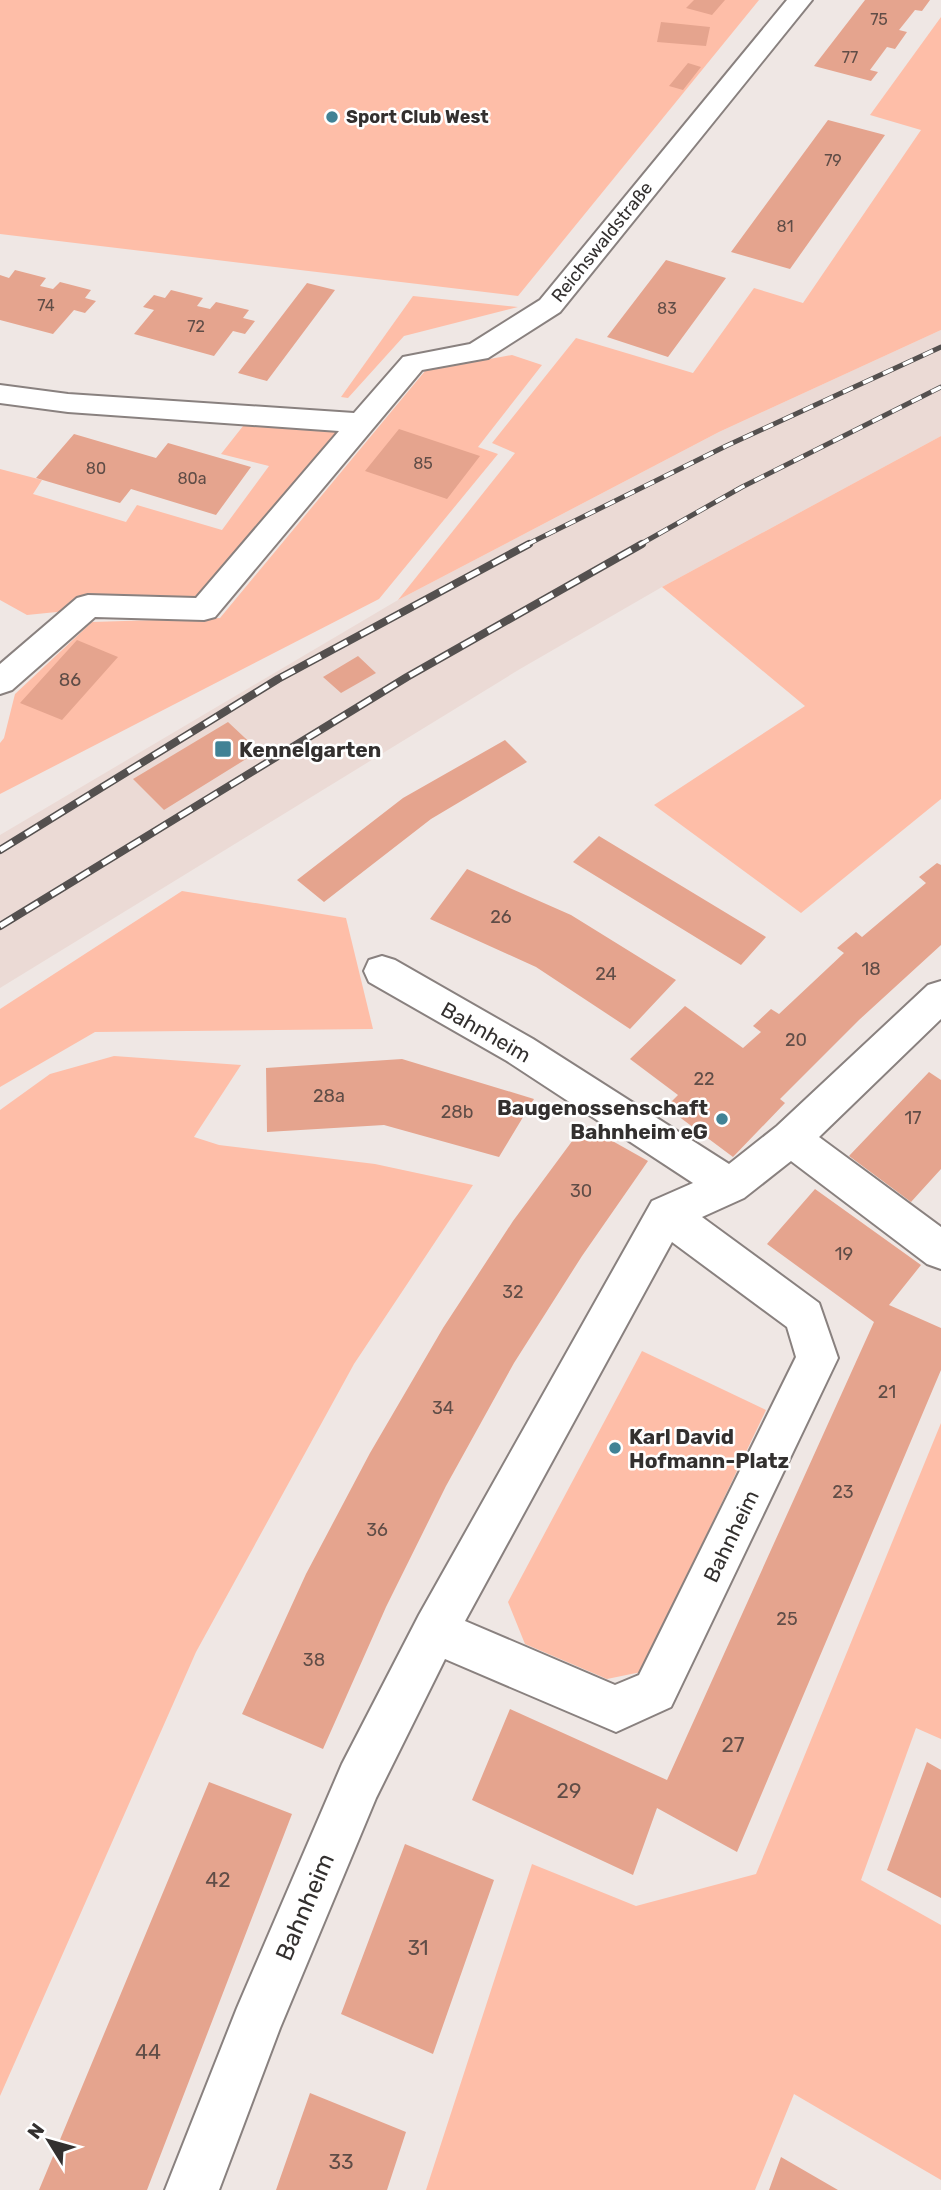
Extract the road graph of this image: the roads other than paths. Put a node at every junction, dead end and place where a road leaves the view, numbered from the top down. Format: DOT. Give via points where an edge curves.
graph roads {
  1 [pos="800,0"];
  2 [pos="0,394"];
  3 [pos="362,423"];
  4 [pos="0,681"];
  5 [pos="382,971"];
  6 [pos="941,996"];
  7 [pos="791,1138"];
  8 [pos="730,1186"];
  9 [pos="666,1214"];
  10 [pos="941,1251"];
  11 [pos="435,1631"];
  12 [pos="191,2190"];
  1 -- 3 [label="street, Reichswaldstraße" via="550,306 478,352 413,363"];
  2 -- 3 [label="street" via="68,403"];
  3 -- 4 [label="street, Reichswaldstraße" via="204,609 88,606"];
  5 -- 8 [label="street, Bahnheim" via="520,1050"];
  6 -- 7 [label="street"];
  7 -- 8 [label="street"];
  7 -- 10 [label="street"];
  8 -- 9 [label="street"];
  9 -- 11 [label="street, Bahnheim"];
  9 -- 11 [label="street, Bahnheim" via="804,1316 817,1358 655,1691 616,1709"];
  11 -- 12 [label="street, Bahnheim" via="359,1781"];
}
